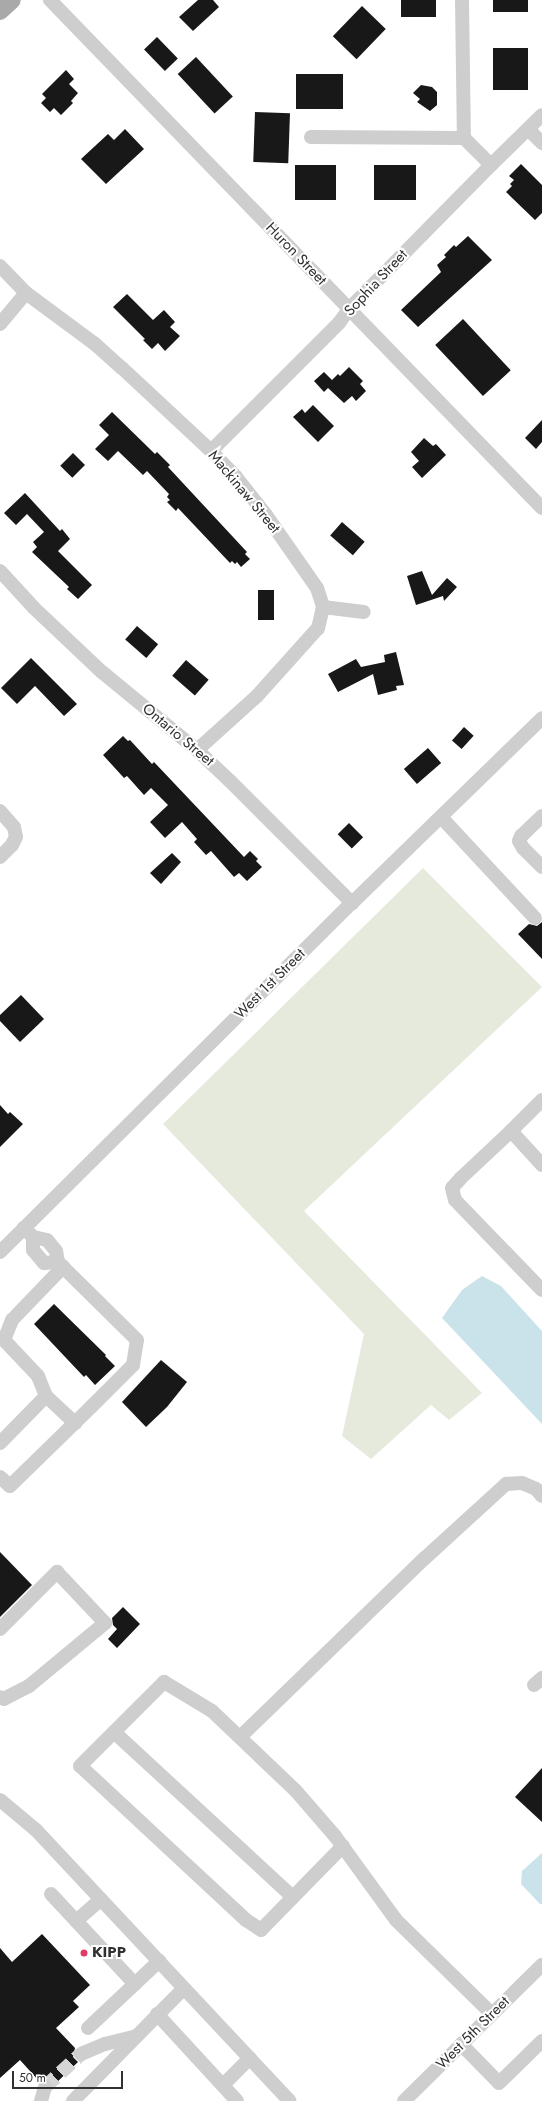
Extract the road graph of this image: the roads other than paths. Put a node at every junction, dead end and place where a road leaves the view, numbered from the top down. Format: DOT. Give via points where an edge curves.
graph roads {
  1 [pos="12,0"];
  2 [pos="50,0"];
  3 [pos="462,0"];
  4 [pos="0,11"];
  5 [pos="542,115"];
  6 [pos="528,129"];
  7 [pos="311,137"];
  8 [pos="464,138"];
  9 [pos="542,143"];
  10 [pos="491,164"];
  11 [pos="0,266"];
  12 [pos="26,293"];
  13 [pos="349,309"];
  14 [pos="0,324"];
  15 [pos="211,451"];
  16 [pos="542,508"];
  17 [pos="0,571"];
  18 [pos="323,607"];
  19 [pos="364,612"];
  20 [pos="542,718"];
  21 [pos="197,750"];
  22 [pos="0,811"];
  23 [pos="542,816"];
  24 [pos="441,817"];
  25 [pos="0,857"];
  26 [pos="542,867"];
  27 [pos="352,902"];
  28 [pos="535,918"];
  29 [pos="542,1100"];
  30 [pos="511,1131"];
  31 [pos="542,1165"];
  32 [pos="29,1233"];
  33 [pos="0,1252"];
  34 [pos="60,1265"];
  35 [pos="542,1290"];
  36 [pos="46,1396"];
  37 [pos="75,1423"];
  38 [pos="0,1443"];
  39 [pos="0,1477"];
  40 [pos="542,1496"];
  41 [pos="0,1629"];
  42 [pos="0,1697"];
  43 [pos="114,1732"];
  44 [pos="240,1737"];
  45 [pos="0,1800"];
  46 [pos="343,1846"];
  47 [pos="51,1894"];
  48 [pos="293,1898"];
  49 [pos="101,1899"];
  50 [pos="76,1921"];
  51 [pos="159,1961"];
  52 [pos="542,1965"];
  53 [pos="135,1984"];
  54 [pos="184,1988"];
  55 [pos="157,2014"];
  56 [pos="492,2014"];
  57 [pos="88,2028"];
  58 [pos="136,2036"];
  59 [pos="542,2040"];
  60 [pos="461,2044"];
  61 [pos="81,2054"];
  62 [pos="250,2058"];
  63 [pos="222,2085"];
  64 [pos="45,2086"];
  65 [pos="41,2101"];
  66 [pos="73,2101"];
  67 [pos="237,2101"];
  68 [pos="290,2101"];
  69 [pos="404,2101"];
  1 -- 4 [label="main road"];
  2 -- 13 [label="street, Huron Street"];
  3 -- 8 [label="street"];
  5 -- 6 [label="street, Sophia Street"];
  6 -- 9 [label="street"];
  6 -- 10 [label="street, Sophia Street"];
  7 -- 8 [label="street"];
  8 -- 10 [label="street"];
  10 -- 13 [label="street, Sophia Street"];
  11 -- 12 [label="street, Mackinaw Street"];
  12 -- 14 [label="street"];
  12 -- 15 [label="street, Mackinaw Street" via="95,344"];
  13 -- 15 [label="street, Sophia Street" via="339,324"];
  13 -- 16 [label="street, Huron Street"];
  15 -- 18 [label="street, Mackinaw Street" via="236,477 266,515 317,588"];
  17 -- 21 [label="street, Ontario Street" via="34,608 102,672"];
  18 -- 19 [label="street"];
  18 -- 21 [label="street" via="318,628 257,696"];
  20 -- 24 [label="street, West 1st Street"];
  21 -- 27 [label="street, Ontario Street"];
  22 -- 25 [label="street" via="14,827 16,836 12,845"];
  23 -- 26 [label="street" via="519,841"];
  24 -- 27 [label="street, West 1st Street"];
  24 -- 28 [label="street"];
  27 -- 32 [label="street, West 1st Street"];
  29 -- 30 [label="street"];
  30 -- 31 [label="street"];
  30 -- 35 [label="street" via="452,1188 455,1200"];
  32 -- 33 [label="street, West 1st Street"];
  32 -- 34 [label="street" via="47,1240 56,1251"];
  34 -- 36 [label="street" via="12,1320 4,1340 38,1376"];
  34 -- 37 [label="street" via="137,1340 133,1365"];
  36 -- 37 [label="street"];
  36 -- 38 [label="street"];
  37 -- 39 [label="street" via="10,1486"];
  40 -- 44 [label="street" via="536,1489 522,1483 506,1484 425,1558"];
  41 -- 42 [label="street" via="57,1572 105,1623 29,1686 4,1699"];
  43 -- 44 [label="street" via="164,1682 212,1711"];
  43 -- 48 [label="street"];
  43 -- 48 [label="street" via="80,1766 246,1920 261,1930"];
  44 -- 46 [label="street" via="296,1791"];
  45 -- 49 [label="street" via="36,1830"];
  46 -- 48 [label="street"];
  46 -- 56 [label="street" via="396,1920"];
  47 -- 50 [label="street"];
  49 -- 50 [label="street"];
  49 -- 51 [label="street"];
  50 -- 53 [label="street"];
  51 -- 53 [label="street"];
  51 -- 54 [label="street"];
  52 -- 56 [label="street, West 5th Street"];
  53 -- 57 [label="street"];
  54 -- 55 [label="street"];
  54 -- 62 [label="street"];
  55 -- 58 [label="street"];
  55 -- 63 [label="street"];
  56 -- 60 [label="street, West 5th Street"];
  58 -- 61 [label="street" via="105,2044"];
  58 -- 66 [label="street"];
  59 -- 60 [label="street" via="499,2083"];
  60 -- 69 [label="street, West 5th Street"];
  62 -- 63 [label="street"];
  62 -- 68 [label="street"];
  63 -- 67 [label="street"];
  64 -- 65 [label="street"];
}
